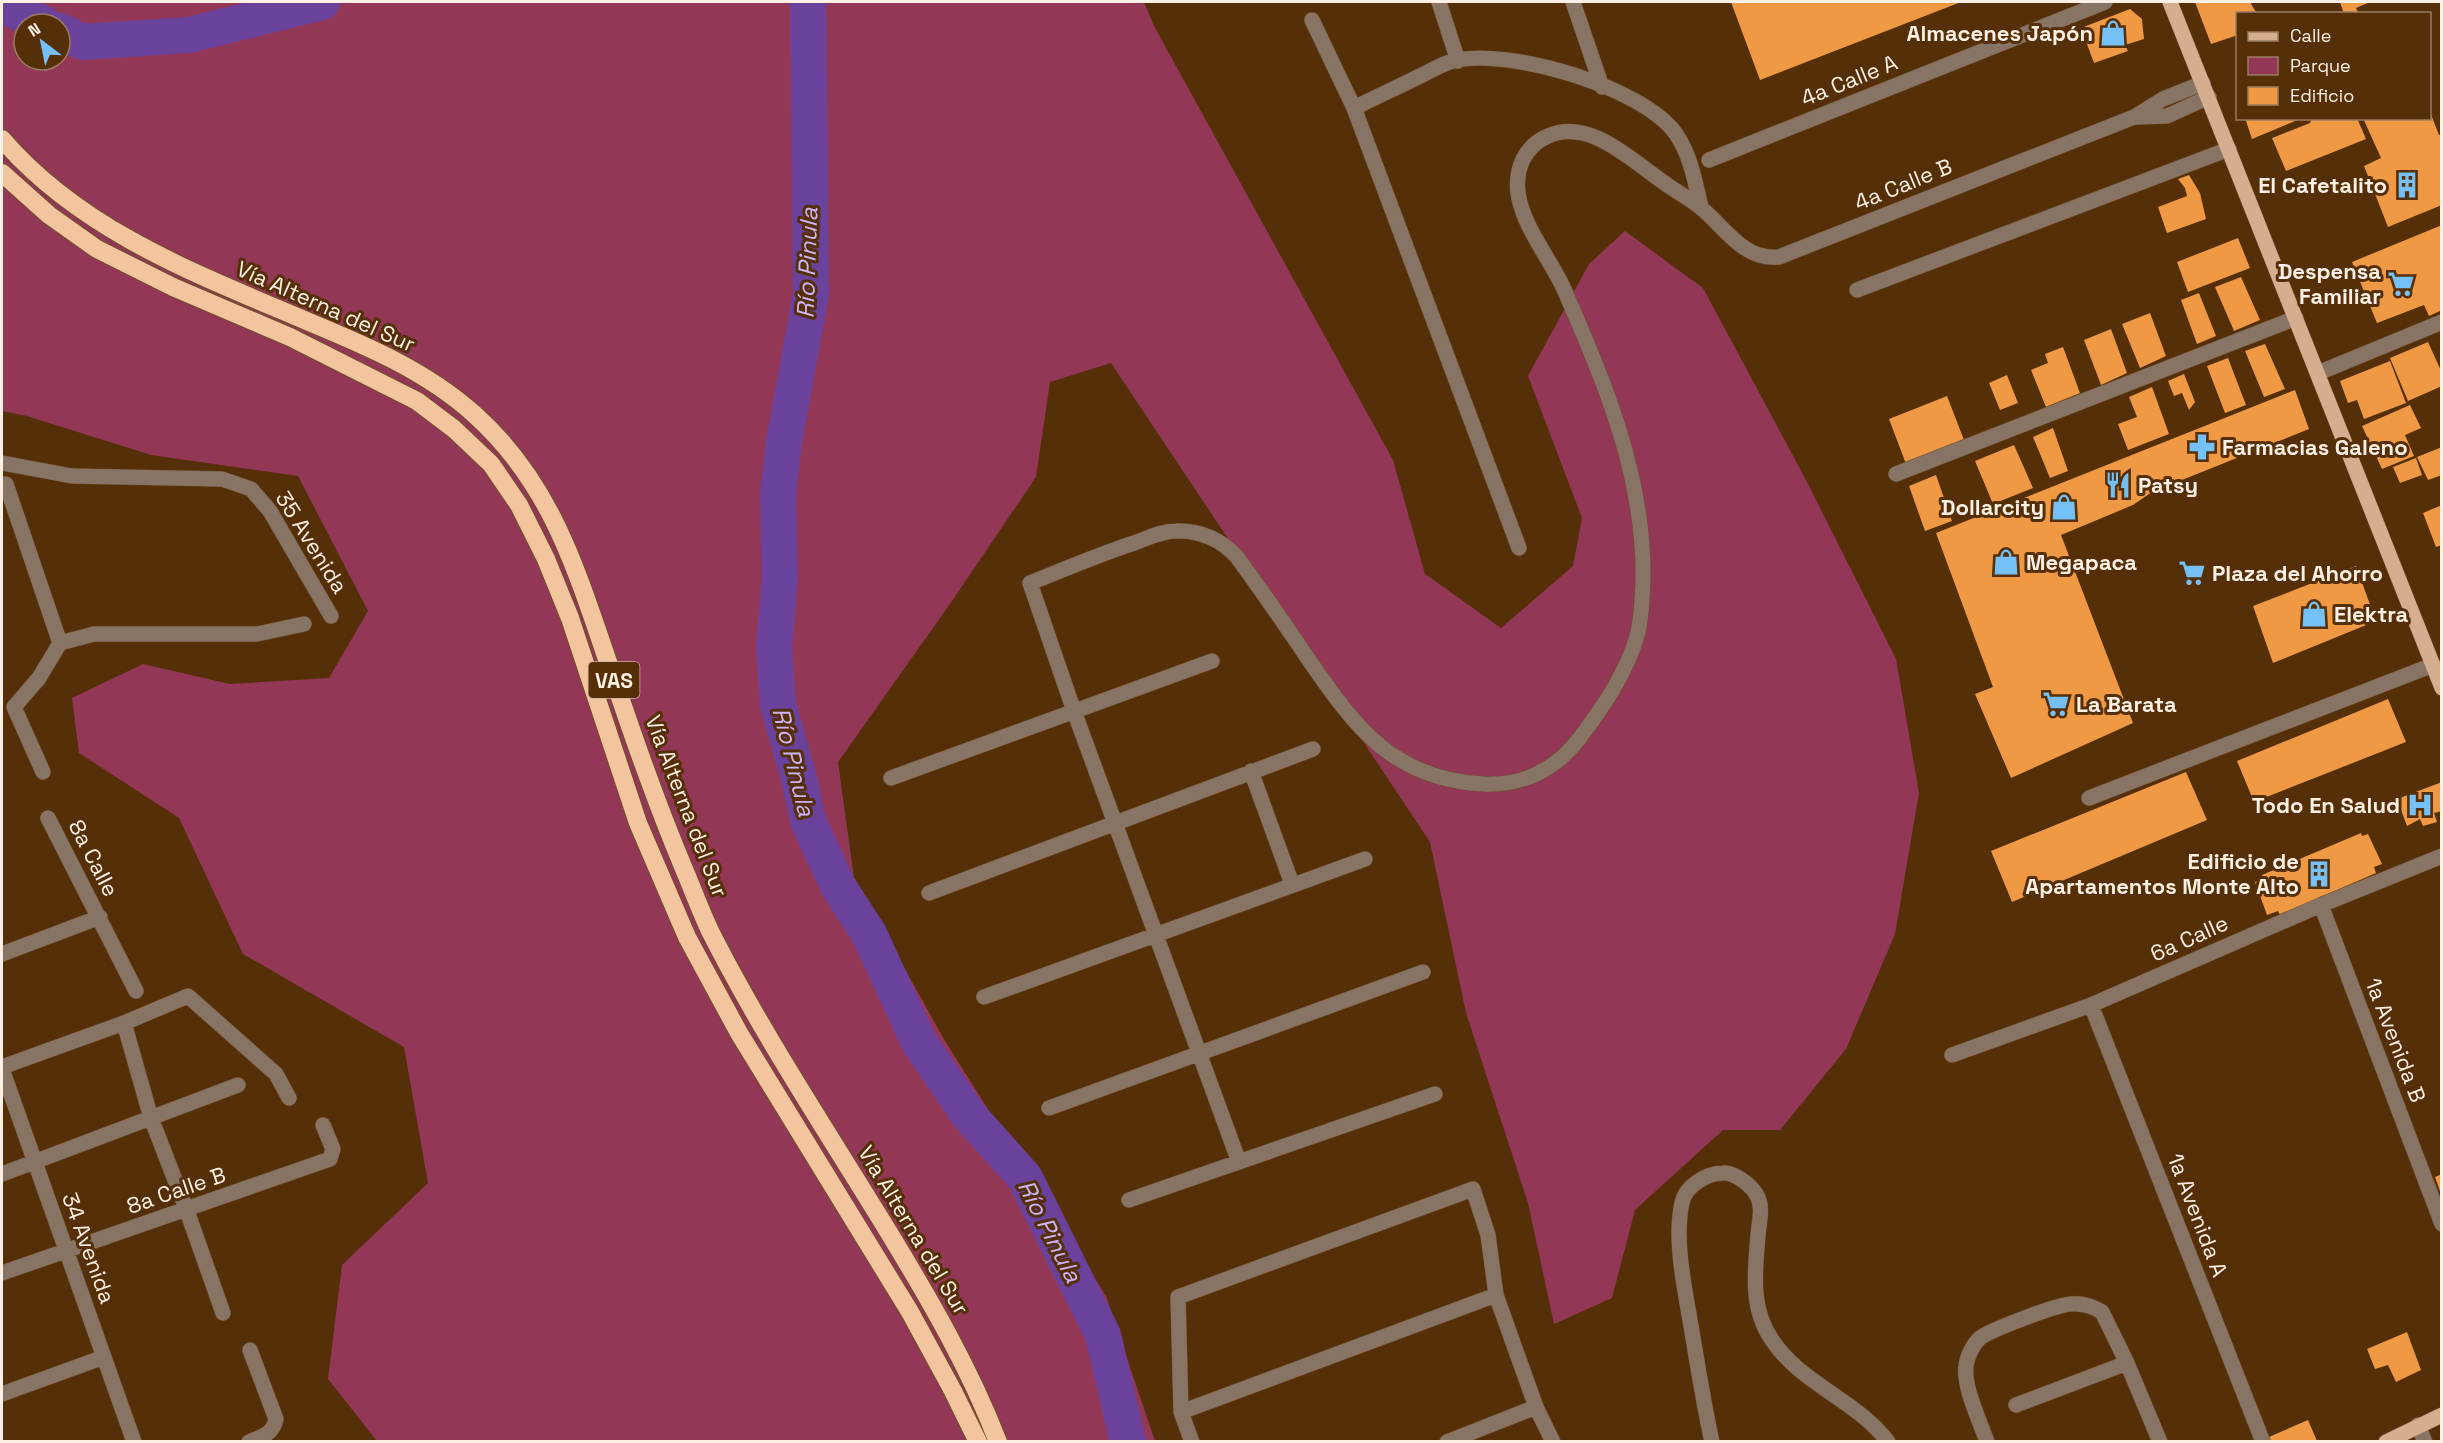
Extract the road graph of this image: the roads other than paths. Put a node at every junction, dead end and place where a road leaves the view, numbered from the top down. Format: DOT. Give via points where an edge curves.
graph roads {
  1 [pos="1439,2"];
  2 [pos="1573,2"];
  3 [pos="2105,2"];
  4 [pos="2170,2"];
  5 [pos="1312,20"];
  6 [pos="1458,61"];
  7 [pos="1602,87"];
  8 [pos="2206,90"];
  9 [pos="1354,108"];
  10 [pos="2,139"];
  11 [pos="2229,149"];
  12 [pos="1709,160"];
  13 [pos="2,173"];
  14 [pos="1701,207"];
  15 [pos="1857,290"];
  16 [pos="2296,318"];
  17 [pos="2442,321"];
  18 [pos="2318,373"];
  19 [pos="2,463"];
  20 [pos="1896,474"];
  21 [pos="2,486"];
  22 [pos="1519,548"];
  23 [pos="331,616"];
  24 [pos="304,624"];
  25 [pos="60,643"];
  26 [pos="1212,661"];
  27 [pos="2433,665"];
  28 [pos="2442,688"];
  29 [pos="8,707"];
  30 [pos="1074,711"];
  31 [pos="1313,749"];
  32 [pos="1251,771"];
  33 [pos="43,772"];
  34 [pos="891,778"];
  35 [pos="2089,798"];
  36 [pos="48,818"];
  37 [pos="1115,823"];
  38 [pos="2442,856"];
  39 [pos="1365,858"];
  40 [pos="1292,884"];
  41 [pos="929,892"];
  42 [pos="2321,905"];
  43 [pos="100,918"];
  44 [pos="1156,935"];
  45 [pos="2,954"];
  46 [pos="1423,972"];
  47 [pos="136,991"];
  48 [pos="984,997"];
  49 [pos="2091,1005"];
  50 [pos="124,1023"];
  51 [pos="1199,1054"];
  52 [pos="1952,1055"];
  53 [pos="2,1068"];
  54 [pos="238,1085"];
  55 [pos="1435,1094"];
  56 [pos="289,1098"];
  57 [pos="1049,1108"];
  58 [pos="151,1118"];
  59 [pos="322,1125"];
  60 [pos="34,1162"];
  61 [pos="1239,1162"];
  62 [pos="2,1174"];
  63 [pos="1129,1200"];
  64 [pos="187,1211"];
  65 [pos="2442,1224"];
  66 [pos="67,1252"];
  67 [pos="2,1274"];
  68 [pos="1496,1295"];
  69 [pos="223,1313"];
  70 [pos="250,1350"];
  71 [pos="104,1357"];
  72 [pos="2127,1363"];
  73 [pos="2,1394"];
  74 [pos="2016,1405"];
  75 [pos="1536,1407"];
  76 [pos="1181,1412"];
  77 [pos="2442,1415"];
  78 [pos="2418,1425"];
  79 [pos="134,1442"];
  80 [pos="249,1442"];
  81 [pos="978,1442"];
  82 [pos="998,1442"];
  83 [pos="1192,1442"];
  84 [pos="1447,1442"];
  85 [pos="1553,1442"];
  86 [pos="1712,1442"];
  87 [pos="1888,1442"];
  88 [pos="1987,1442"];
  89 [pos="2160,1442"];
  90 [pos="2263,1442"];
  91 [pos="2386,1442"];
  92 [pos="2425,1442"];
  1 -- 6 [label="street"];
  2 -- 7 [label="street"];
  3 -- 12 [label="street, 4a Calle A"];
  4 -- 8 [label="main road"];
  5 -- 9 [label="street"];
  6 -- 7 [label="street" via="1478,57 1535,64"];
  6 -- 9 [label="street"];
  7 -- 14 [label="street" via="1657,114 1675,133 1692,167"];
  8 -- 11 [label="main road"];
  8 -- 14 [label="street, 4a Calle B" via="2167,116 2134,117 1779,257 1757,256"];
  9 -- 22 [label="street"];
  10 -- 82 [label="highway, Vía Alterna del Sur / VAS" via="63,196 110,229 183,269 378,351 464,406 509,449 539,490 569,549 661,814 709,930 929,1299"];
  11 -- 15 [label="street"];
  11 -- 16 [label="main road"];
  13 -- 81 [label="highway, Vía Alterna del Sur / VAS" via="50,216 97,249 173,287 290,337 417,401 491,464 519,505 546,559 570,618 638,823 687,937 740,1033 910,1312"];
  14 -- 30 [label="street, 4a Calle B" via="1612,146 1571,130 1551,134 1534,145 1521,164 1518,184 1523,211 1556,273 1620,430 1642,530 1642,606 1631,653 1603,706 1557,763 1520,781 1466,783 1440,778 1388,753 1343,709 1228,547 1207,536 1179,531 1162,532 1111,550 1030,584"];
  16 -- 18 [label="main road"];
  16 -- 20 [label="street"];
  17 -- 18 [label="street"];
  18 -- 27 [label="main road"];
  19 -- 23 [label="street, 35 Avenida" via="72,476 222,479 251,489 270,511"];
  21 -- 25 [label="street" via="6,484"];
  24 -- 25 [label="street" via="257,634 94,634"];
  25 -- 29 [label="street" via="39,678"];
  26 -- 30 [label="street"];
  27 -- 28 [label="main road"];
  27 -- 35 [label="street"];
  29 -- 33 [label="street"];
  30 -- 34 [label="street"];
  30 -- 37 [label="street"];
  31 -- 32 [label="street"];
  32 -- 37 [label="street"];
  32 -- 40 [label="street"];
  36 -- 43 [label="street, 8a Calle"];
  37 -- 41 [label="street"];
  37 -- 44 [label="street"];
  38 -- 42 [label="street, 6a Calle"];
  39 -- 40 [label="street"];
  40 -- 44 [label="street"];
  42 -- 49 [label="street, 6a Calle"];
  42 -- 65 [label="street, 1a Avenida B"];
  43 -- 45 [label="street, 8a Calle"];
  43 -- 47 [label="street, 8a Calle"];
  44 -- 48 [label="street"];
  44 -- 51 [label="street"];
  46 -- 51 [label="street"];
  49 -- 52 [label="street, 6a Calle"];
  49 -- 90 [label="street, 1a Avenida A"];
  50 -- 53 [label="street"];
  50 -- 56 [label="street" via="188,996 276,1074"];
  50 -- 58 [label="street"];
  51 -- 57 [label="street"];
  51 -- 61 [label="street"];
  53 -- 60 [label="street, 34 Avenida"];
  54 -- 58 [label="street"];
  55 -- 61 [label="street"];
  58 -- 60 [label="street"];
  58 -- 64 [label="street"];
  59 -- 64 [label="street, 8a Calle B" via="333,1149 330,1160"];
  60 -- 62 [label="street"];
  60 -- 66 [label="street, 34 Avenida"];
  61 -- 63 [label="street"];
  64 -- 66 [label="street, 8a Calle B"];
  64 -- 69 [label="street"];
  66 -- 67 [label="street, 8a Calle B"];
  66 -- 71 [label="street, 34 Avenida"];
  68 -- 75 [label="street"];
  68 -- 76 [label="street"];
  68 -- 76 [label="street" via="1488,1235 1473,1189 1219,1281 1178,1297"];
  70 -- 80 [label="street" via="276,1419 268,1434"];
  71 -- 73 [label="street"];
  71 -- 79 [label="street, 34 Avenida"];
  72 -- 74 [label="street"];
  72 -- 88 [label="street" via="2102,1312 2082,1304 2068,1304 1980,1338 1968,1358 1966,1379"];
  72 -- 89 [label="street"];
  75 -- 84 [label="street"];
  75 -- 85 [label="street"];
  76 -- 83 [label="street"];
  77 -- 78 [label="main road"];
  78 -- 91 [label="main road"];
  78 -- 92 [label="street"];
  86 -- 87 [label="street" via="1684,1282 1682,1201 1703,1178 1729,1172 1757,1195 1761,1209 1755,1294 1760,1319 1772,1341 1794,1366 1873,1426"];
}
